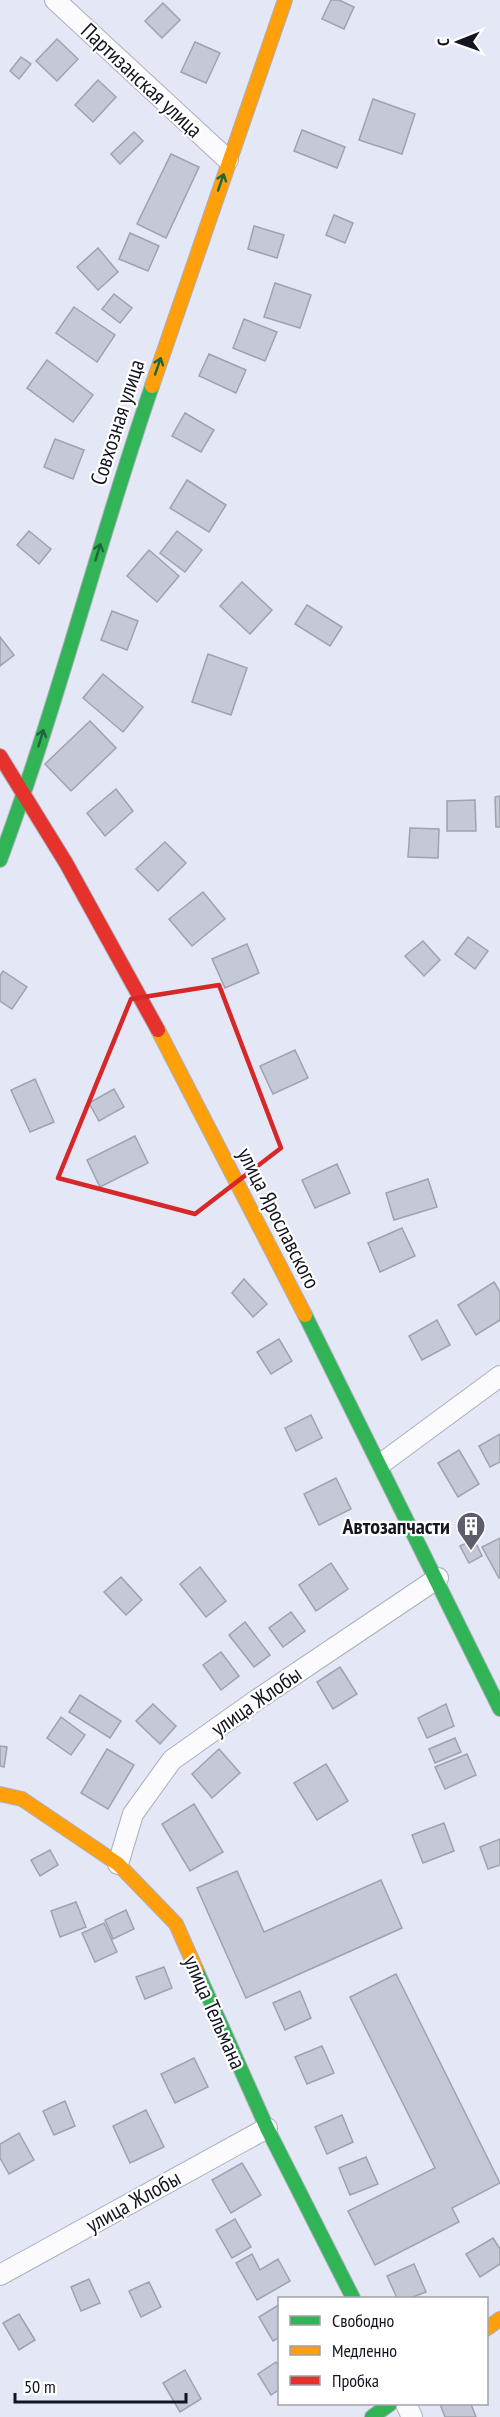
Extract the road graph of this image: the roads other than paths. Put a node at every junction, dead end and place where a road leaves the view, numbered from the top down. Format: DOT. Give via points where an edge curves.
graph roads {
  1 [pos="55,0"];
  2 [pos="285,0"];
  3 [pos="228,160"];
  4 [pos="0,756"];
  5 [pos="24,795"];
  6 [pos="0,860"];
  7 [pos="500,1376"];
  8 [pos="382,1463"];
  9 [pos="438,1578"];
  10 [pos="500,1709"];
  11 [pos="0,1794"];
  12 [pos="118,1864"];
  13 [pos="267,2128"];
  14 [pos="0,2275"];
  15 [pos="352,2297"];
  16 [pos="500,2319"];
  17 [pos="488,2328"];
  18 [pos="387,2405"];
  19 [pos="372,2417"];
  1 -- 3 [label="street, Партизанская улица"];
  2 -- 3 [label="street, Совхозная улица"];
  5 -- 3 [label="street, Совхозная улица, one-way" via="119,481"];
  4 -- 5 [label="street, улица Ярославского"];
  5 -- 6 [label="street, Совхозная улица"];
  5 -- 8 [label="street, улица Ярославского" via="147,1008"];
  7 -- 8 [label="street"];
  8 -- 9 [label="street, улица Ярославского"];
  9 -- 10 [label="street, улица Ярославского"];
  9 -- 12 [label="street, улица Жлобы" via="172,1760 133,1814"];
  11 -- 12 [label="street, улица Тельмана" via="22,1799"];
  12 -- 13 [label="street, улица Тельмана" via="176,1924"];
  13 -- 14 [label="street, улица Жлобы"];
  13 -- 15 [label="street, улица Тельмана"];
  16 -- 17 [label="street"];
  18 -- 19 [label="street"];
}
